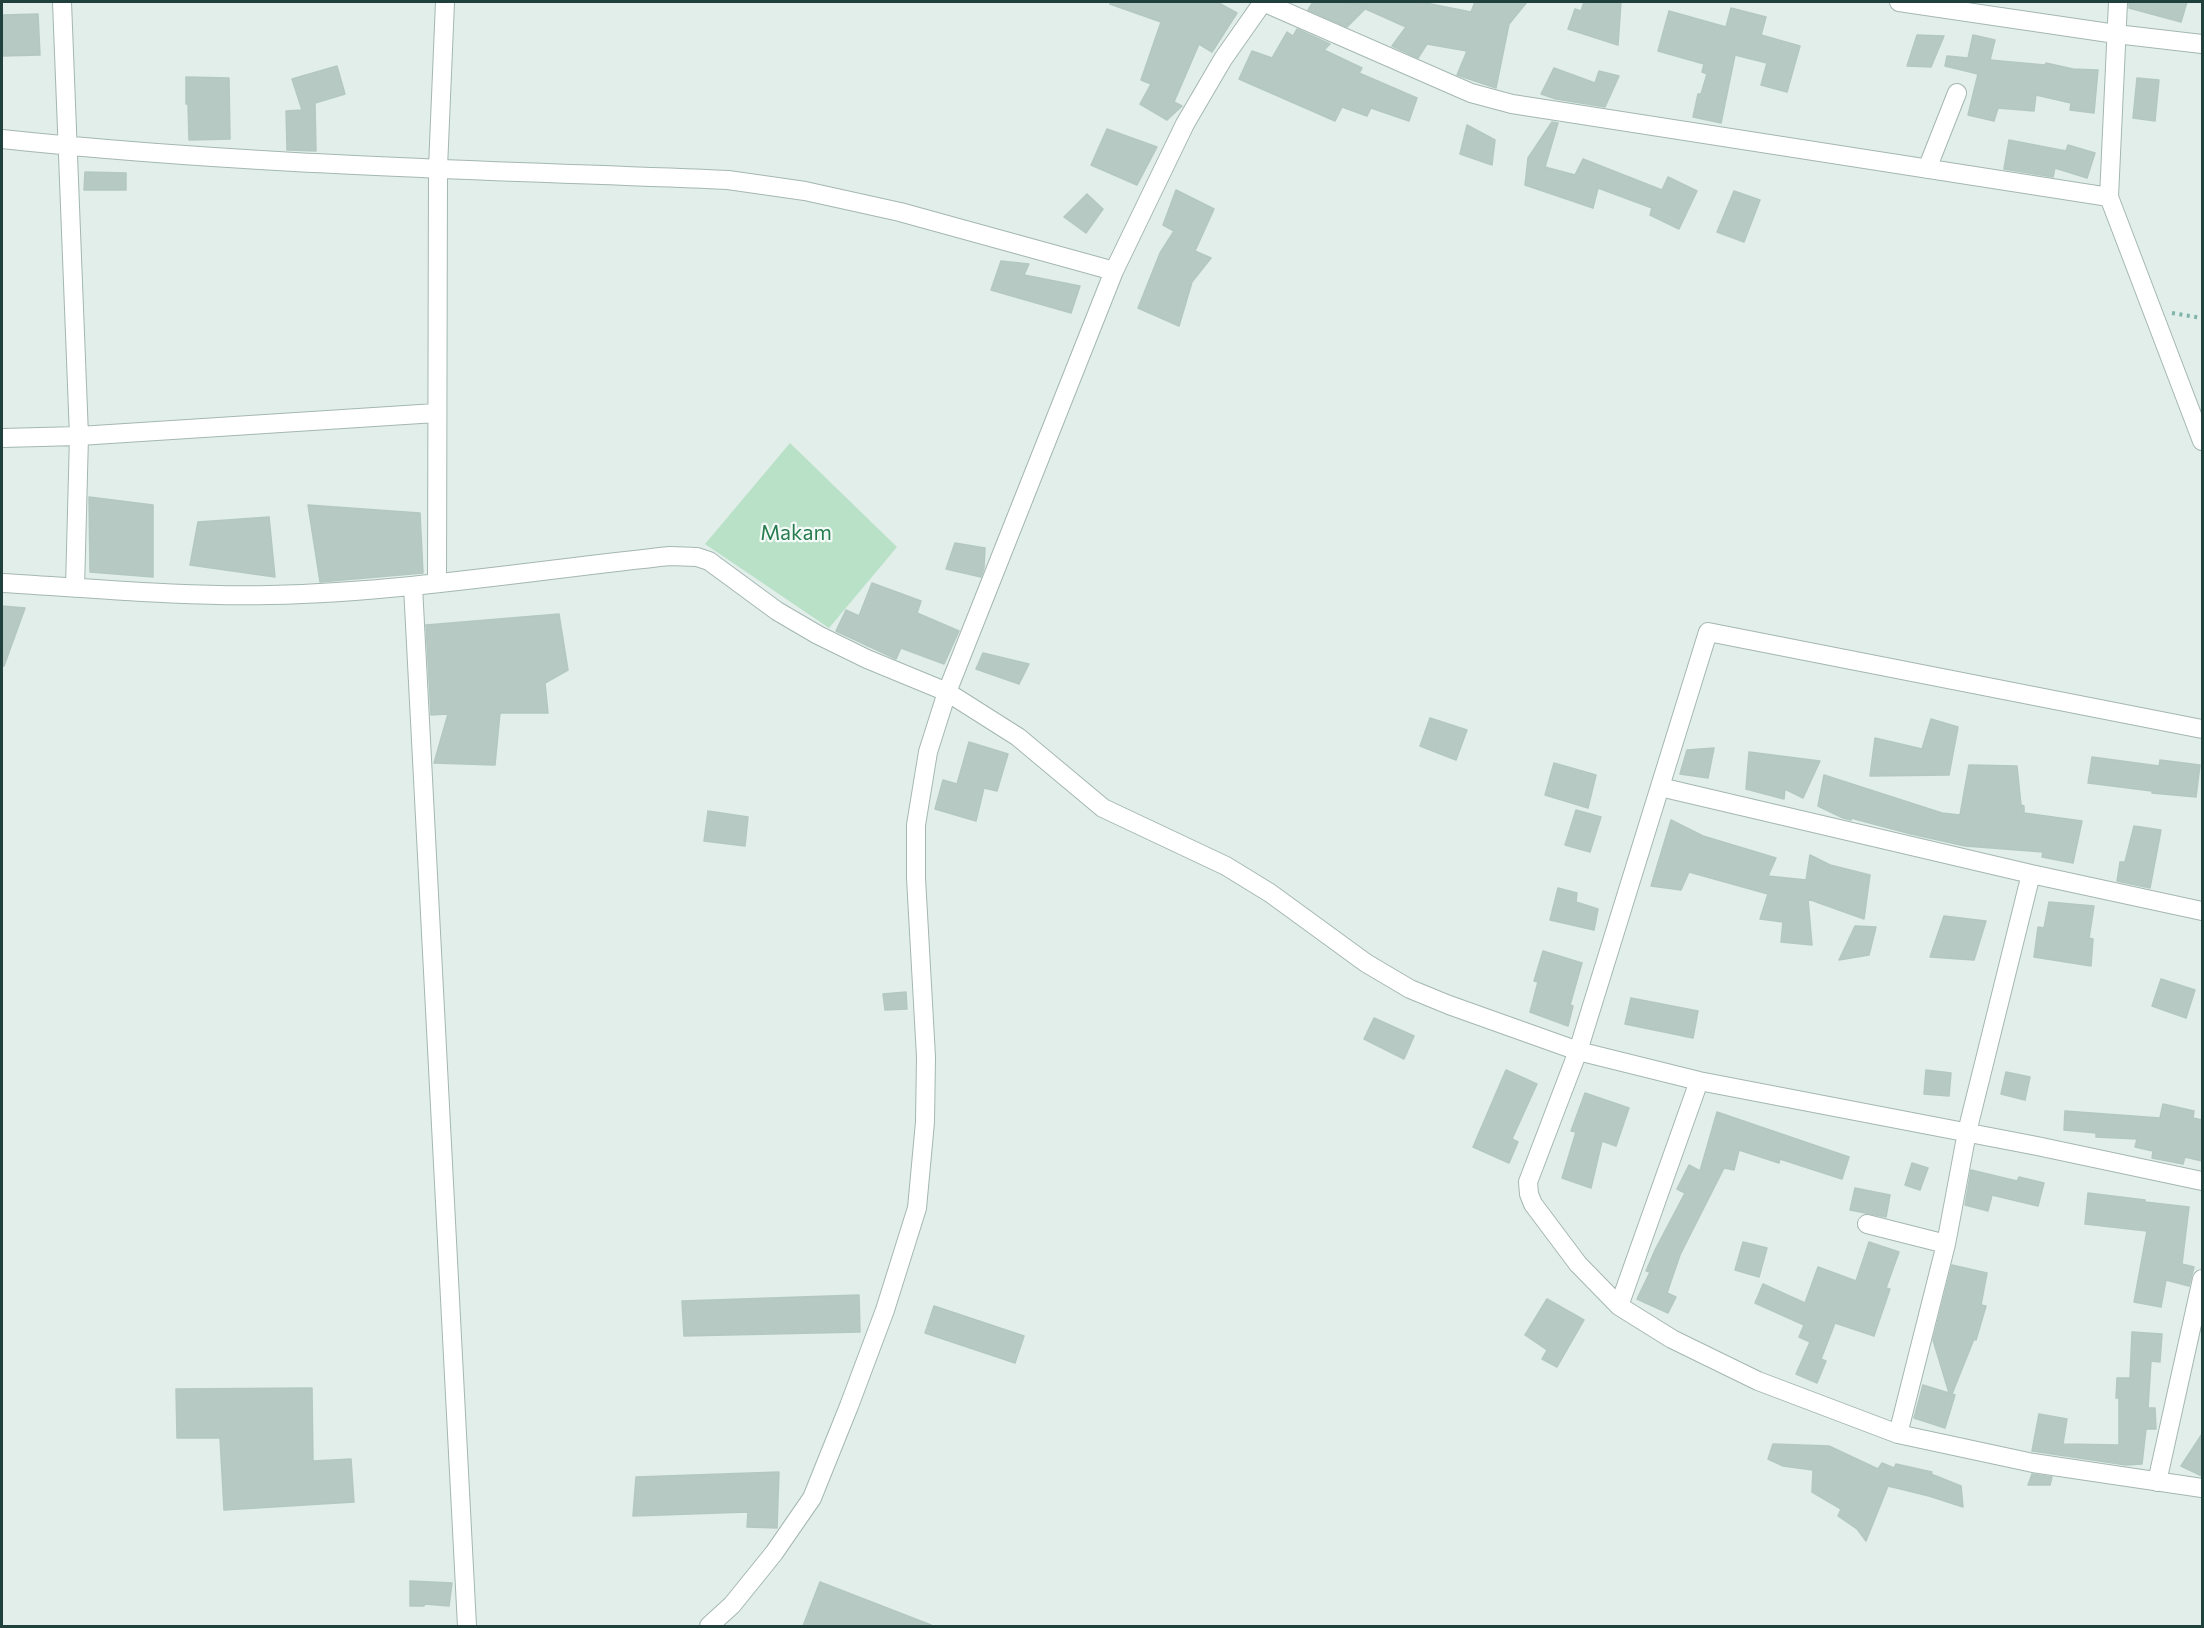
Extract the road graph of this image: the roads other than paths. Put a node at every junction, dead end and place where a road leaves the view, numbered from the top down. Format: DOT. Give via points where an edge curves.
graph roads {
  1 [pos="62,2"];
  2 [pos="445,2"];
  3 [pos="1263,2"];
  4 [pos="1899,2"];
  5 [pos="2118,2"];
  6 [pos="2116,34"];
  7 [pos="2202,44"];
  8 [pos="1957,93"];
  9 [pos="2,139"];
  10 [pos="67,146"];
  11 [pos="438,168"];
  12 [pos="1927,169"];
  13 [pos="2109,197"];
  14 [pos="1114,271"];
  15 [pos="436,413"];
  16 [pos="79,436"];
  17 [pos="2,438"];
  18 [pos="2202,441"];
  19 [pos="2,583"];
  20 [pos="437,583"];
  21 [pos="413,586"];
  22 [pos="75,588"];
  23 [pos="947,692"];
  24 [pos="2202,729"];
  25 [pos="1660,787"];
  26 [pos="2031,874"];
  27 [pos="2202,911"];
  28 [pos="1578,1051"];
  29 [pos="1699,1081"];
  30 [pos="1967,1132"];
  31 [pos="2202,1181"];
  32 [pos="1867,1224"];
  33 [pos="1946,1244"];
  34 [pos="2202,1279"];
  35 [pos="1619,1306"];
  36 [pos="1898,1434"];
  37 [pos="2157,1482"];
  38 [pos="2202,1488"];
  39 [pos="467,1626"];
  40 [pos="709,1626"];
  1 -- 10 [label="street"];
  2 -- 11 [label="street"];
  3 -- 12 [label="street" via="1492,100"];
  3 -- 14 [label="street" via="1185,124"];
  4 -- 6 [label="street"];
  5 -- 6 [label="street"];
  6 -- 7 [label="street"];
  6 -- 13 [label="street"];
  8 -- 12 [label="street"];
  9 -- 10 [label="street"];
  10 -- 11 [label="street"];
  10 -- 16 [label="street"];
  11 -- 14 [label="street" via="728,180 805,190"];
  11 -- 15 [label="street"];
  12 -- 13 [label="street"];
  13 -- 18 [label="street"];
  14 -- 23 [label="street"];
  15 -- 16 [label="street"];
  15 -- 20 [label="street"];
  16 -- 17 [label="street"];
  16 -- 22 [label="street"];
  19 -- 22 [label="street"];
  20 -- 21 [label="street"];
  20 -- 23 [label="street" via="697,556 818,634"];
  21 -- 22 [label="street" via="269,595"];
  21 -- 39 [label="street"];
  23 -- 28 [label="street" via="1018,737 1103,808 1226,866 1410,989"];
  23 -- 40 [label="street" via="928,752 916,825 926,1057 917,1208 885,1310 812,1498 774,1553 732,1605"];
  24 -- 25 [label="street" via="1708,632"];
  25 -- 26 [label="street"];
  25 -- 28 [label="street"];
  26 -- 27 [label="street"];
  26 -- 30 [label="street"];
  28 -- 29 [label="street"];
  28 -- 35 [label="street" via="1528,1182 1529,1194 1578,1264"];
  29 -- 30 [label="street"];
  29 -- 35 [label="street"];
  30 -- 31 [label="street"];
  30 -- 33 [label="street"];
  32 -- 33 [label="street"];
  33 -- 36 [label="street"];
  34 -- 37 [label="street"];
  35 -- 36 [label="street" via="1672,1339 1758,1381"];
  36 -- 37 [label="street"];
  37 -- 38 [label="street"];
}
